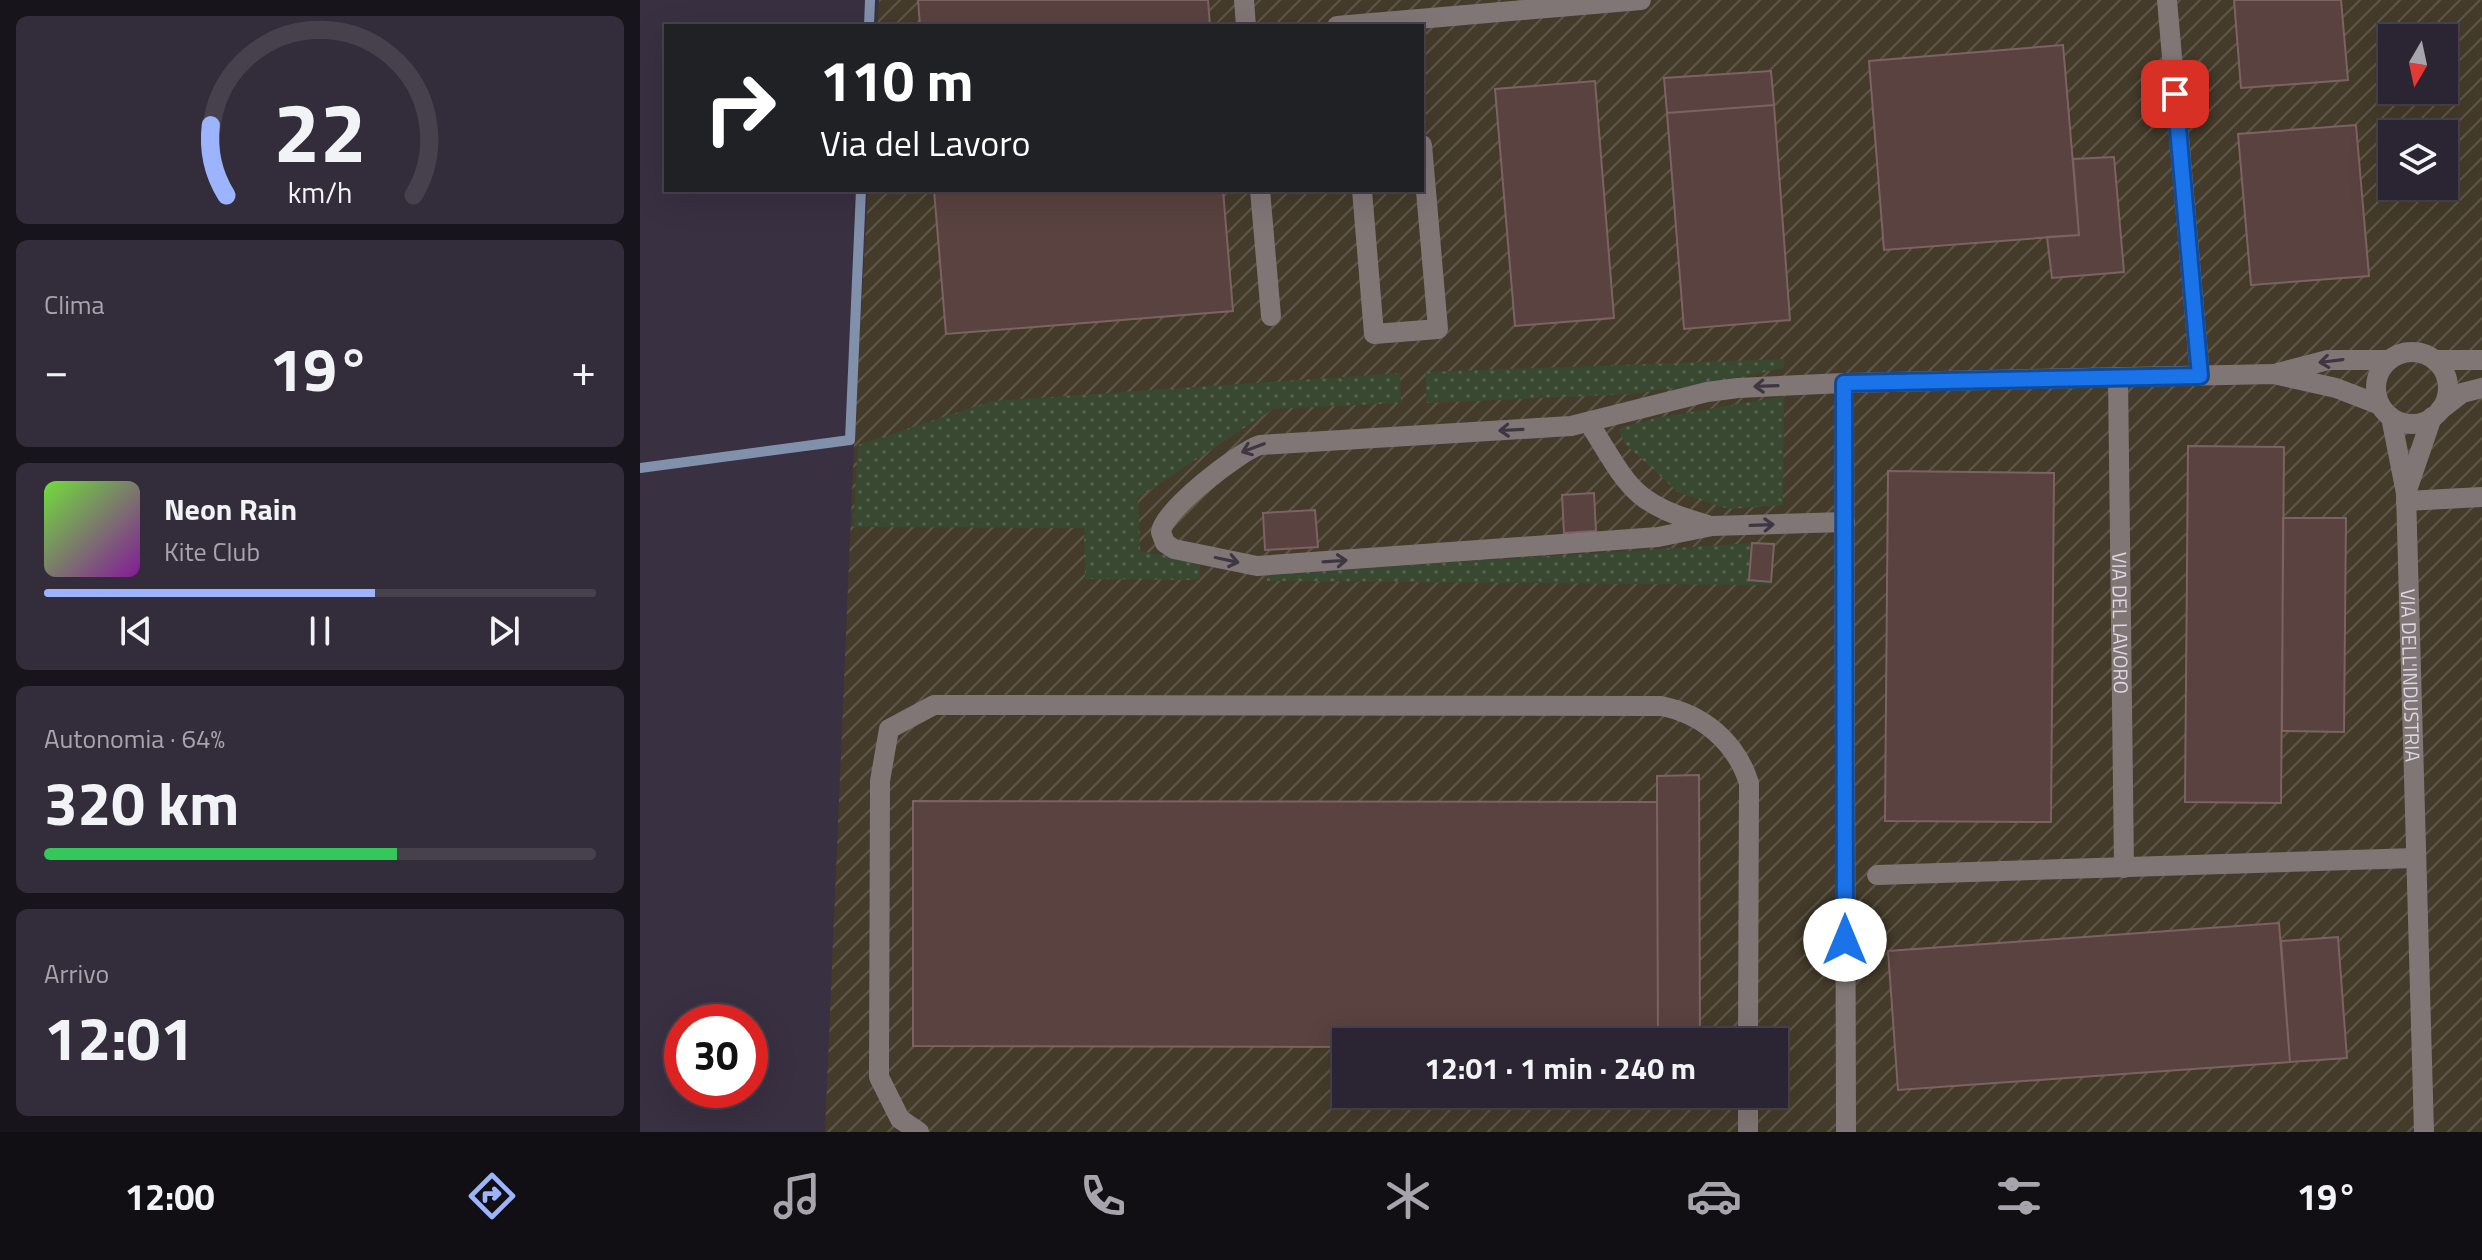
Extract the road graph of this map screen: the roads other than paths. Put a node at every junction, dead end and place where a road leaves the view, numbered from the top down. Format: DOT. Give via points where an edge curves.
graph roads {
  1 [pos="1244,0"];
  2 [pos="1641,0"];
  3 [pos="2167,0"];
  4 [pos="1411,23"];
  5 [pos="1246,24"];
  6 [pos="1390,24"];
  7 [pos="1424,168"];
  8 [pos="1260,192"];
  9 [pos="1362,192"];
  10 [pos="1271,316"];
  11 [pos="2389,360"];
  12 [pos="2435,360"];
  13 [pos="2482,360"];
  14 [pos="2274,374"];
  15 [pos="2200,376"];
  16 [pos="2118,377"];
  17 [pos="1844,383"];
  18 [pos="2482,388"];
  19 [pos="2386,411"];
  20 [pos="2436,413"];
  21 [pos="1589,423"];
  22 [pos="2406,497"];
  23 [pos="2482,497"];
  24 [pos="1845,522"];
  25 [pos="1712,526"];
  26 [pos="2416,858"];
  27 [pos="2124,868"];
  28 [pos="1877,875"];
  29 [pos="1748,1028"];
  30 [pos="1748,1108"];
  31 [pos="919,1132"];
  32 [pos="1748,1132"];
  33 [pos="1846,1132"];
  34 [pos="2424,1132"];
  1 -- 5 [label="street"];
  2 -- 4 [label="street"];
  3 -- 15 [label="street"];
  4 -- 6 [label="street"];
  7 -- 9 [label="street" via="1438,329 1374,334"];
  8 -- 10 [label="street"];
  11 -- 12 [label="street" via="2415,352"];
  11 -- 14 [label="street, one-way" via="2328,360"];
  11 -- 19 [label="street" via="2376,383"];
  12 -- 13 [label="street"];
  12 -- 20 [label="street" via="2447,384 2446,400"];
  14 -- 15 [label="street"];
  14 -- 19 [label="street" via="2336,388"];
  15 -- 16 [label="street"];
  16 -- 17 [label="street"];
  16 -- 27 [label="street, VIA DEL LAVORO"];
  17 -- 21 [label="street, one-way" via="1720,390"];
  17 -- 24 [label="street"];
  18 -- 20 [label="street" via="2465,392"];
  19 -- 20 [label="street" via="2412,423"];
  19 -- 22 [label="street, VIA DELL'INDUSTRIA"];
  20 -- 22 [label="street, VIA DELL'INDUSTRIA"];
  21 -- 25 [label="street" via="1644,500"];
  21 -- 25 [label="street, one-way" via="1260,445 1234,458 1168,516 1162,536 1174,549 1257,566 1658,537"];
  22 -- 23 [label="street"];
  22 -- 26 [label="street, VIA DELL'INDUSTRIA"];
  25 -- 24 [label="street, one-way"];
  24 -- 33 [label="street"];
  26 -- 27 [label="street"];
  26 -- 34 [label="street, VIA DELL'INDUSTRIA"];
  27 -- 28 [label="street"];
  29 -- 31 [label="street" via="1749,783 1731,746 1680,710 934,705 889,729 880,781 879,1077 900,1119"];
  30 -- 32 [label="street"];
}
